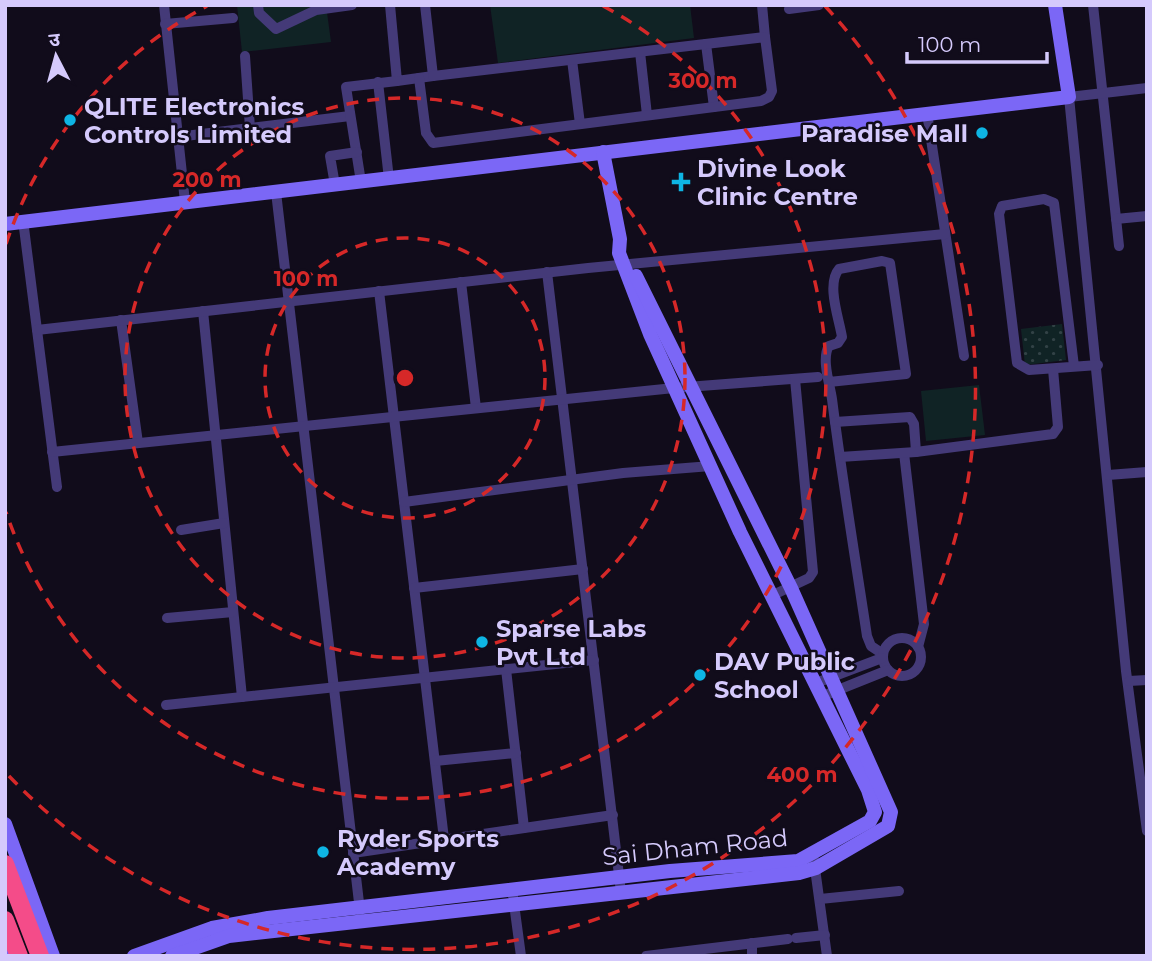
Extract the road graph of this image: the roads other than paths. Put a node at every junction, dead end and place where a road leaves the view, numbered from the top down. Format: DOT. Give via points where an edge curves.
graph roads {
  1 [pos="164,5"];
  2 [pos="258,5"];
  3 [pos="352,5"];
  4 [pos="390,5"];
  5 [pos="425,5"];
  6 [pos="762,5"];
  7 [pos="1055,5"];
  8 [pos="1093,5"];
  9 [pos="813,6"];
  10 [pos="325,7"];
  11 [pos="789,9"];
  12 [pos="233,18"];
  13 [pos="165,24"];
  14 [pos="765,37"];
  15 [pos="706,44"];
  16 [pos="640,51"];
  17 [pos="244,56"];
  18 [pos="572,60"];
  19 [pos="433,76"];
  20 [pos="419,78"];
  21 [pos="397,81"];
  22 [pos="379,82"];
  23 [pos="1147,88"];
  24 [pos="1104,93"];
  25 [pos="1069,97"];
  26 [pos="714,107"];
  27 [pos="927,113"];
  28 [pos="647,115"];
  29 [pos="350,116"];
  30 [pos="580,124"];
  31 [pos="250,128"];
  32 [pos="177,137"];
  33 [pos="356,152"];
  34 [pos="603,152"];
  35 [pos="388,179"];
  36 [pos="361,182"];
  37 [pos="335,185"];
  38 [pos="276,192"];
  39 [pos="185,202"];
  40 [pos="1147,216"];
  41 [pos="1116,219"];
  42 [pos="23,220"];
  43 [pos="5,224"];
  44 [pos="945,234"];
  45 [pos="1119,246"];
  46 [pos="627,264"];
  47 [pos="547,272"];
  48 [pos="461,282"];
  49 [pos="379,291"];
  50 [pos="289,302"];
  51 [pos="203,311"];
  52 [pos="121,320"];
  53 [pos="37,330"];
  54 [pos="964,356"];
  55 [pos="1098,365"];
  56 [pos="1074,366"];
  57 [pos="1053,369"];
  58 [pos="818,377"];
  59 [pos="795,379"];
  60 [pos="829,382"];
  61 [pos="691,386"];
  62 [pos="674,388"];
  63 [pos="563,399"];
  64 [pos="476,408"];
  65 [pos="394,416"];
  66 [pos="835,422"];
  67 [pos="303,426"];
  68 [pos="215,435"];
  69 [pos="138,443"];
  70 [pos="52,452"];
  71 [pos="916,452"];
  72 [pos="904,453"];
  73 [pos="840,457"];
  74 [pos="711,466"];
  75 [pos="1147,472"];
  76 [pos="1108,475"];
  77 [pos="572,480"];
  78 [pos="57,487"];
  79 [pos="404,502"];
  80 [pos="224,523"];
  81 [pos="181,530"];
  82 [pos="583,569"];
  83 [pos="414,588"];
  84 [pos="791,588"];
  85 [pos="774,595"];
  86 [pos="233,612"];
  87 [pos="167,618"];
  88 [pos="918,646"];
  89 [pos="883,656"];
  90 [pos="594,660"];
  91 [pos="506,669"];
  92 [pos="888,670"];
  93 [pos="831,677"];
  94 [pos="425,678"];
  95 [pos="1147,680"];
  96 [pos="1129,681"];
  97 [pos="334,688"];
  98 [pos="819,690"];
  99 [pos="838,691"];
  100 [pos="242,697"];
  101 [pos="166,705"];
  102 [pos="516,753"];
  103 [pos="435,761"];
  104 [pos="875,812"];
  105 [pos="613,815"];
  106 [pos="5,824"];
  107 [pos="888,827"];
  108 [pos="524,828"];
  109 [pos="1147,831"];
  110 [pos="444,839"];
  111 [pos="353,853"];
  112 [pos="815,861"];
  113 [pos="5,864"];
  114 [pos="621,884"];
  115 [pos="899,891"];
  116 [pos="513,896"];
  117 [pos="820,899"];
  118 [pos="360,914"];
  119 [pos="5,920"];
  120 [pos="825,935"];
  121 [pos="752,943"];
  122 [pos="158,952"];
  123 [pos="678,954"];
  124 [pos="19,956"];
  125 [pos="40,956"];
  126 [pos="53,956"];
  127 [pos="134,956"];
  128 [pos="172,956"];
  129 [pos="522,956"];
  130 [pos="646,956"];
  131 [pos="752,956"];
  132 [pos="827,956"];
  1 -- 13 [label="street"];
  2 -- 10 [label="street" via="259,13 276,29"];
  3 -- 10 [label="street"];
  4 -- 21 [label="street"];
  5 -- 19 [label="street"];
  6 -- 14 [label="street"];
  7 -- 25 [label="street"];
  8 -- 24 [label="street"];
  9 -- 11 [label="street"];
  12 -- 13 [label="street"];
  13 -- 32 [label="street"];
  14 -- 15 [label="street"];
  14 -- 26 [label="street" via="769,97"];
  15 -- 16 [label="street"];
  15 -- 26 [label="street"];
  16 -- 18 [label="street"];
  16 -- 28 [label="street"];
  17 -- 31 [label="street"];
  18 -- 19 [label="street"];
  18 -- 30 [label="street"];
  19 -- 20 [label="street"];
  20 -- 21 [label="street"];
  20 -- 30 [label="street" via="426,133 433,143"];
  21 -- 22 [label="street"];
  22 -- 29 [label="street" via="346,87"];
  22 -- 35 [label="street"];
  23 -- 24 [label="street"];
  24 -- 25 [label="street"];
  24 -- 41 [label="street"];
  25 -- 27 [label="street"];
  25 -- 55 [label="street"];
  26 -- 28 [label="street"];
  27 -- 34 [label="street"];
  27 -- 44 [label="street"];
  28 -- 30 [label="street"];
  29 -- 31 [label="street"];
  29 -- 33 [label="street"];
  31 -- 32 [label="street"];
  32 -- 39 [label="street"];
  33 -- 36 [label="street"];
  33 -- 37 [label="street" via="330,156"];
  34 -- 35 [label="street"];
  34 -- 46 [label="street"];
  35 -- 36 [label="street"];
  36 -- 37 [label="street"];
  37 -- 38 [label="street"];
  38 -- 39 [label="street"];
  38 -- 50 [label="street"];
  39 -- 42 [label="street"];
  40 -- 41 [label="street"];
  41 -- 45 [label="street"];
  42 -- 43 [label="street"];
  42 -- 53 [label="street"];
  44 -- 46 [label="street"];
  44 -- 54 [label="street"];
  46 -- 47 [label="street"];
  46 -- 61 [label="street"];
  46 -- 62 [label="street"];
  47 -- 48 [label="street"];
  47 -- 63 [label="street"];
  48 -- 49 [label="street"];
  48 -- 64 [label="street"];
  49 -- 50 [label="street"];
  49 -- 65 [label="street"];
  50 -- 51 [label="street"];
  50 -- 67 [label="street"];
  51 -- 52 [label="street"];
  51 -- 68 [label="street"];
  52 -- 53 [label="street"];
  52 -- 69 [label="street"];
  53 -- 70 [label="street"];
  55 -- 56 [label="street"];
  55 -- 76 [label="street"];
  56 -- 57 [label="street"];
  56 -- 57 [label="street" via="1054,203 1044,199 1013,202 1002,206 999,214 1017,363 1029,370"];
  57 -- 71 [label="street" via="1058,426 1053,434"];
  58 -- 59 [label="street"];
  59 -- 61 [label="street"];
  59 -- 84 [label="street" via="813,572"];
  60 -- 60 [label="street" via="826,350 842,337 833,282 836,272 890,263 906,374"];
  60 -- 66 [label="street"];
  61 -- 62 [label="street"];
  61 -- 84 [label="street"];
  62 -- 63 [label="street"];
  62 -- 74 [label="street"];
  63 -- 64 [label="street"];
  63 -- 77 [label="street"];
  64 -- 65 [label="street"];
  65 -- 67 [label="street"];
  65 -- 79 [label="street"];
  66 -- 71 [label="street" via="910,417"];
  66 -- 73 [label="street"];
  67 -- 68 [label="street"];
  67 -- 97 [label="street"];
  68 -- 69 [label="street"];
  68 -- 80 [label="street"];
  69 -- 70 [label="street"];
  70 -- 78 [label="street"];
  71 -- 72 [label="street"];
  72 -- 73 [label="street"];
  72 -- 88 [label="street" via="924,624"];
  73 -- 89 [label="street" via="867,636"];
  74 -- 77 [label="street"];
  74 -- 85 [label="street"];
  75 -- 76 [label="street"];
  76 -- 96 [label="street"];
  77 -- 79 [label="street"];
  77 -- 82 [label="street"];
  79 -- 83 [label="street"];
  80 -- 81 [label="street"];
  80 -- 86 [label="street"];
  82 -- 83 [label="street"];
  82 -- 90 [label="street"];
  83 -- 94 [label="street"];
  84 -- 85 [label="street"];
  84 -- 93 [label="street"];
  85 -- 98 [label="street"];
  86 -- 87 [label="street"];
  86 -- 100 [label="street"];
  88 -- 89 [label="street" via="898,638 887,644"];
  88 -- 92 [label="street" via="921,661 914,672 902,677"];
  89 -- 92 [label="street"];
  89 -- 93 [label="street"];
  90 -- 91 [label="street"];
  90 -- 105 [label="street"];
  91 -- 94 [label="street"];
  91 -- 102 [label="street"];
  92 -- 99 [label="street"];
  93 -- 98 [label="street"];
  93 -- 99 [label="street"];
  94 -- 97 [label="street"];
  94 -- 103 [label="street"];
  95 -- 96 [label="street"];
  96 -- 109 [label="street"];
  97 -- 100 [label="street"];
  97 -- 111 [label="street"];
  98 -- 99 [label="street"];
  98 -- 104 [label="street"];
  99 -- 107 [label="street" via="891,812"];
  100 -- 101 [label="street"];
  102 -- 103 [label="street"];
  102 -- 108 [label="street"];
  103 -- 110 [label="street"];
  104 -- 107 [label="street"];
  104 -- 112 [label="street, Sai Dham Road" via="870,821"];
  105 -- 108 [label="street"];
  105 -- 114 [label="street"];
  106 -- 126 [label="street"];
  107 -- 112 [label="street, Sai Dham Road"];
  108 -- 110 [label="street"];
  110 -- 111 [label="street"];
  111 -- 118 [label="street"];
  112 -- 114 [label="street, Sai Dham Road"];
  112 -- 117 [label="street"];
  113 -- 125 [label="highway"];
  114 -- 116 [label="street, Sai Dham Road"];
  115 -- 117 [label="street"];
  116 -- 118 [label="street, Sai Dham Road"];
  116 -- 129 [label="street"];
  117 -- 120 [label="street"];
  118 -- 122 [label="street, Sai Dham Road" via="212,928"];
  118 -- 128 [label="street, Sai Dham Road" via="229,936"];
  119 -- 124 [label="highway"];
  120 -- 121 [label="street"];
  120 -- 132 [label="street"];
  121 -- 123 [label="street"];
  121 -- 131 [label="street"];
  122 -- 127 [label="street, Sai Dham Road"];
  123 -- 130 [label="street"];
}
